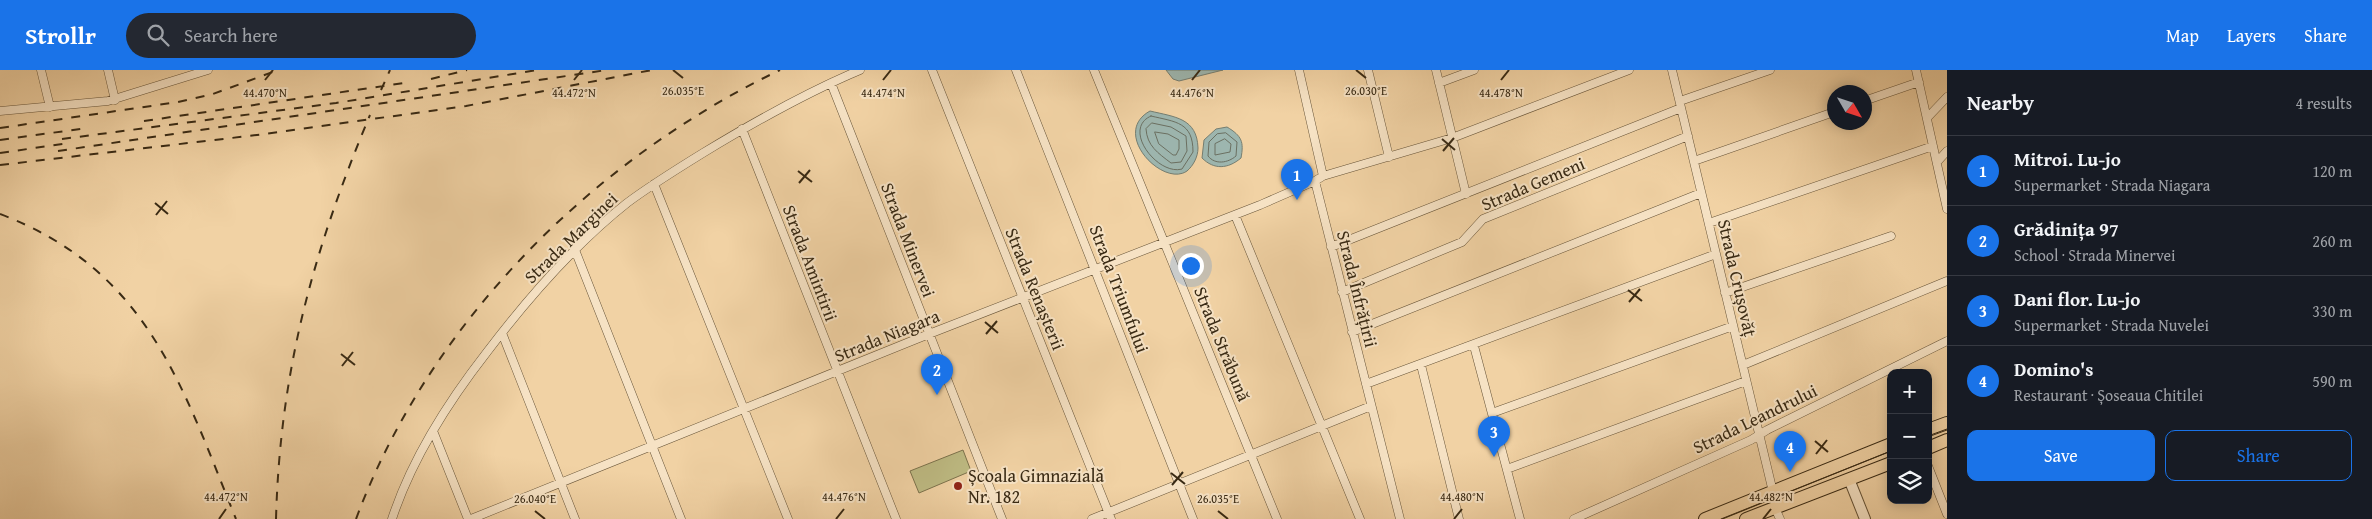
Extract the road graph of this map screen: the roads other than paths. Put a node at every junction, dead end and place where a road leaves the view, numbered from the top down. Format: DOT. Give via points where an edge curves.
graph roads {
  1 [pos="40,70"];
  2 [pos="108,70"];
  3 [pos="177,70"];
  4 [pos="208,70"];
  5 [pos="860,70"];
  6 [pos="932,70"];
  7 [pos="1016,70"];
  8 [pos="1094,70"];
  9 [pos="1299,70"];
  10 [pos="1368,70"];
  11 [pos="1436,70"];
  12 [pos="1474,70"];
  13 [pos="1629,70"];
  14 [pos="1672,70"];
  15 [pos="1770,70"];
  16 [pos="1919,75"];
  17 [pos="179,79"];
  18 [pos="831,83"];
  19 [pos="1439,83"];
  20 [pos="1872,97"];
  21 [pos="1947,97"];
  22 [pos="115,100"];
  23 [pos="1680,104"];
  24 [pos="50,107"];
  25 [pos="0,111"];
  26 [pos="1827,114"];
  27 [pos="1927,118"];
  28 [pos="742,130"];
  29 [pos="1688,136"];
  30 [pos="1452,138"];
  31 [pos="1933,146"];
  32 [pos="1947,150"];
  33 [pos="1388,157"];
  34 [pos="1694,161"];
  35 [pos="1937,162"];
  36 [pos="1323,176"];
  37 [pos="1315,181"];
  38 [pos="654,184"];
  39 [pos="1701,193"];
  40 [pos="1466,194"];
  41 [pos="1947,209"];
  42 [pos="1236,214"];
  43 [pos="1709,223"];
  44 [pos="1891,236"];
  45 [pos="1164,242"];
  46 [pos="1331,246"];
  47 [pos="575,250"];
  48 [pos="1716,254"];
  49 [pos="1094,270"];
  50 [pos="1947,281"];
  51 [pos="1342,292"];
  52 [pos="1725,293"];
  53 [pos="1023,298"];
  54 [pos="1733,326"];
  55 [pos="1352,332"];
  56 [pos="502,333"];
  57 [pos="929,334"];
  58 [pos="1947,341"];
  59 [pos="1474,346"];
  60 [pos="1421,365"];
  61 [pos="1743,365"];
  62 [pos="837,372"];
  63 [pos="1746,381"];
  64 [pos="1366,384"];
  65 [pos="1371,406"];
  66 [pos="744,410"];
  67 [pos="1492,412"];
  68 [pos="1947,423"];
  69 [pos="1321,425"];
  70 [pos="1932,429"];
  71 [pos="432,431"];
  72 [pos="1759,434"];
  73 [pos="1947,440"];
  74 [pos="1887,446"];
  75 [pos="1932,446"];
  76 [pos="652,447"];
  77 [pos="1251,454"];
  78 [pos="1887,465"];
  79 [pos="1507,469"];
  80 [pos="1932,476"];
  81 [pos="1849,479"];
  82 [pos="561,483"];
  83 [pos="1179,483"];
  84 [pos="1773,492"];
  85 [pos="1778,513"];
  86 [pos="1947,514"];
  87 [pos="1110,516"];
  88 [pos="392,519"];
  89 [pos="470,519"];
  90 [pos="575,519"];
  91 [pos="681,519"];
  92 [pos="788,519"];
  93 [pos="896,519"];
  94 [pos="1002,519"];
  95 [pos="1092,519"];
  96 [pos="1193,519"];
  97 [pos="1277,519"];
  98 [pos="1360,519"];
  99 [pos="1400,519"];
  100 [pos="1459,519"];
  101 [pos="1520,519"];
  102 [pos="1574,519"];
  103 [pos="1705,519"];
  104 [pos="1746,519"];
  105 [pos="1865,519"];
  1 -- 24 [label="street"];
  2 -- 22 [label="street"];
  3 -- 17 [label="street"];
  4 -- 17 [label="street"];
  5 -- 18 [label="street, Strada Marginei"];
  6 -- 53 [label="street, Strada Renașterii"];
  7 -- 49 [label="street, Strada Triumfului"];
  8 -- 45 [label="street, Strada Străbună"];
  9 -- 36 [label="street"];
  10 -- 33 [label="street"];
  11 -- 19 [label="street"];
  12 -- 19 [label="street"];
  13 -- 30 [label="street"];
  14 -- 23 [label="street, Strada Crușovăț"];
  15 -- 23 [label="street"];
  16 -- 20 [label="street"];
  16 -- 27 [label="street"];
  17 -- 22 [label="street"];
  18 -- 28 [label="street, Strada Marginei" via="787,103"];
  18 -- 57 [label="street, Strada Minervei"];
  19 -- 30 [label="street"];
  21 -- 27 [label="street"];
  22 -- 24 [label="street"];
  23 -- 29 [label="street, Strada Crușovăț"];
  23 -- 40 [label="street"];
  24 -- 25 [label="street"];
  26 -- 34 [label="street"];
  27 -- 31 [label="street"];
  28 -- 38 [label="street, Strada Marginei"];
  28 -- 62 [label="street, Strada Amintirii"];
  29 -- 34 [label="street, Strada Crușovăț"];
  29 -- 51 [label="street, Strada Gemeni" via="1483,219 1462,242"];
  30 -- 33 [label="street"];
  30 -- 40 [label="street"];
  31 -- 35 [label="street"];
  31 -- 43 [label="street"];
  32 -- 35 [label="street"];
  33 -- 36 [label="street"];
  34 -- 39 [label="street, Strada Crușovăț"];
  35 -- 41 [label="street"];
  36 -- 37 [label="street"];
  37 -- 42 [label="street, Strada Niagara"];
  37 -- 46 [label="street, Strada Înfrățirii"];
  38 -- 47 [label="street, Strada Marginei"];
  38 -- 66 [label="street"];
  39 -- 43 [label="street, Strada Crușovăț"];
  39 -- 55 [label="street"];
  40 -- 46 [label="street"];
  42 -- 45 [label="street, Strada Niagara"];
  42 -- 69 [label="street"];
  43 -- 48 [label="street, Strada Crușovăț"];
  44 -- 52 [label="street"];
  45 -- 49 [label="street, Strada Niagara"];
  45 -- 77 [label="street, Strada Străbună"];
  46 -- 51 [label="street, Strada Înfrățirii"];
  47 -- 56 [label="street, Strada Marginei"];
  47 -- 76 [label="street"];
  48 -- 52 [label="street, Strada Crușovăț"];
  48 -- 59 [label="street"];
  49 -- 53 [label="street, Strada Niagara"];
  49 -- 83 [label="street, Strada Triumfului"];
  50 -- 61 [label="street"];
  51 -- 55 [label="street, Strada Înfrățirii"];
  52 -- 54 [label="street, Strada Crușovăț"];
  53 -- 57 [label="street, Strada Niagara"];
  53 -- 87 [label="street, Strada Renașterii"];
  54 -- 61 [label="street, Strada Crușovăț"];
  54 -- 67 [label="street"];
  55 -- 64 [label="street, Strada Înfrățirii"];
  56 -- 71 [label="street, Strada Marginei" via="471,372"];
  56 -- 82 [label="street"];
  57 -- 62 [label="street, Strada Niagara"];
  57 -- 94 [label="street, Strada Minervei"];
  58 -- 72 [label="street, Strada Leandrului"];
  59 -- 60 [label="street"];
  59 -- 67 [label="street"];
  60 -- 64 [label="street"];
  60 -- 100 [label="street"];
  61 -- 63 [label="street, Strada Crușovăț"];
  62 -- 66 [label="street, Strada Niagara"];
  62 -- 93 [label="street, Strada Amintirii"];
  63 -- 72 [label="street, Strada Crușovăț"];
  63 -- 79 [label="street"];
  64 -- 65 [label="street, Strada Înfrățirii"];
  65 -- 69 [label="street"];
  65 -- 99 [label="street, Strada Înfrățirii"];
  66 -- 76 [label="street, Strada Niagara"];
  66 -- 92 [label="street"];
  67 -- 79 [label="street"];
  68 -- 70 [label="main road"];
  69 -- 77 [label="street"];
  69 -- 98 [label="street"];
  71 -- 88 [label="street, Strada Marginei"];
  71 -- 89 [label="street"];
  72 -- 84 [label="street, Strada Crușovăț"];
  72 -- 102 [label="street, Strada Leandrului"];
  73 -- 75 [label="main road"];
  74 -- 84 [label="main road"];
  76 -- 82 [label="street, Strada Niagara"];
  76 -- 91 [label="street"];
  77 -- 83 [label="street"];
  77 -- 97 [label="street, Strada Străbună"];
  78 -- 81 [label="main road"];
  79 -- 101 [label="street"];
  80 -- 86 [label="street"];
  81 -- 85 [label="main road"];
  81 -- 105 [label="street"];
  82 -- 89 [label="street, Strada Niagara"];
  82 -- 90 [label="street"];
  83 -- 87 [label="street"];
  83 -- 96 [label="street, Strada Triumfului"];
  84 -- 103 [label="main road"];
  85 -- 104 [label="main road"];
  87 -- 95 [label="street"];
}
